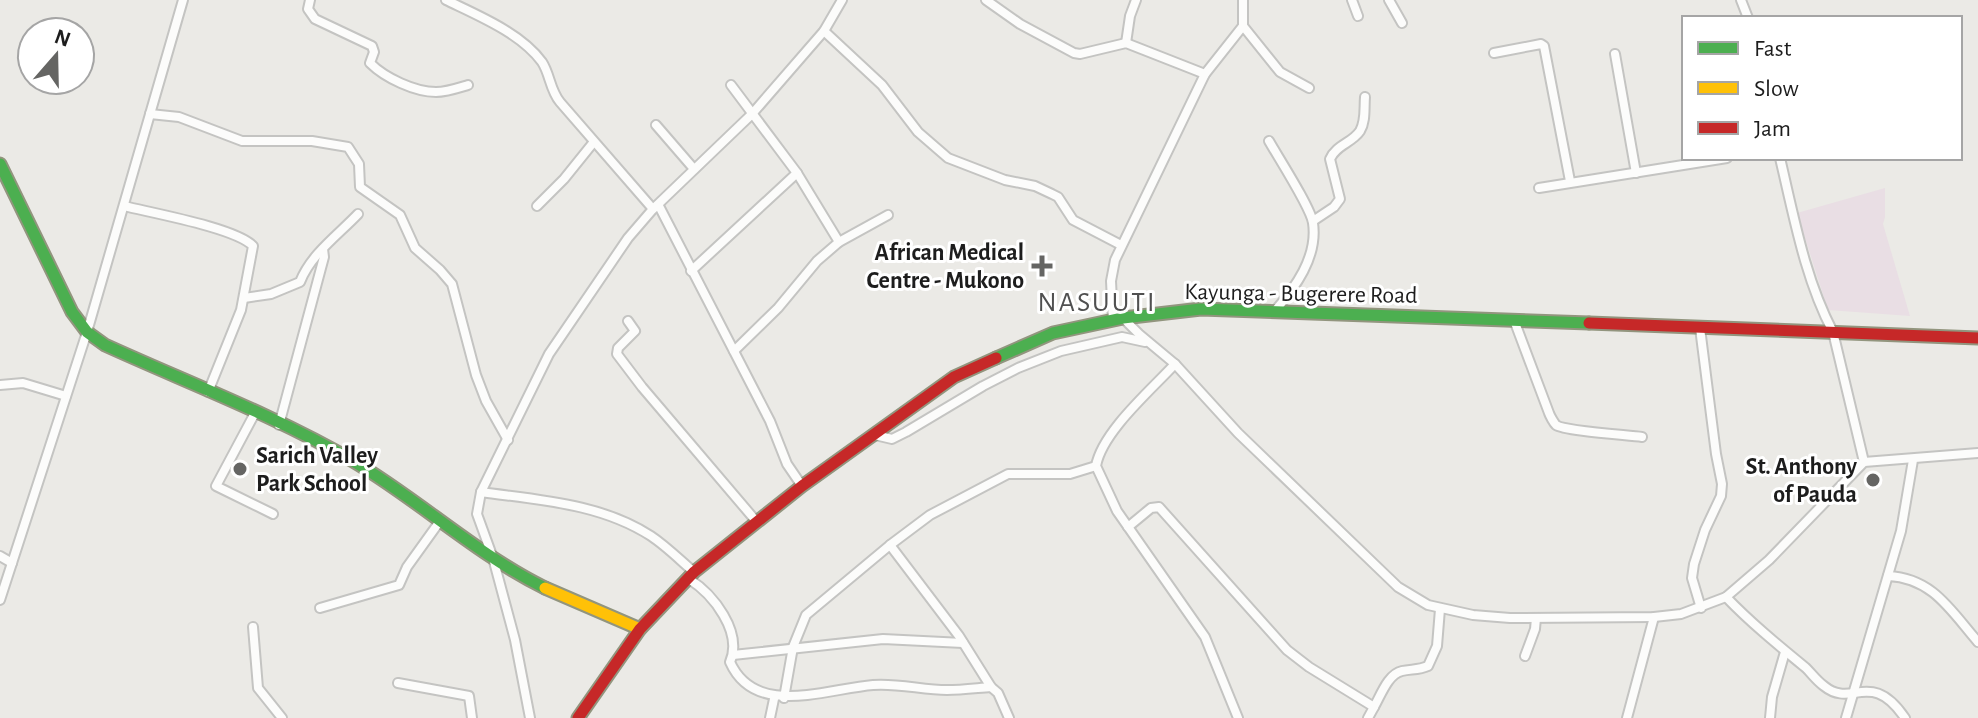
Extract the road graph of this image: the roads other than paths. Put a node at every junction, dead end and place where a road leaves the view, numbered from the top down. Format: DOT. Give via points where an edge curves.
graph roads {
  1 [pos="183,0"];
  2 [pos="310,0"];
  3 [pos="446,0"];
  4 [pos="842,0"];
  5 [pos="986,0"];
  6 [pos="1136,0"];
  7 [pos="1243,0"];
  8 [pos="1352,0"];
  9 [pos="1389,0"];
  10 [pos="1358,16"];
  11 [pos="1402,23"];
  12 [pos="1243,26"];
  13 [pos="824,31"];
  14 [pos="1126,43"];
  15 [pos="1494,53"];
  16 [pos="1615,54"];
  17 [pos="1205,74"];
  18 [pos="468,85"];
  19 [pos="731,85"];
  20 [pos="1309,88"];
  21 [pos="1365,97"];
  22 [pos="150,114"];
  23 [pos="752,114"];
  24 [pos="656,125"];
  25 [pos="1269,141"];
  26 [pos="593,143"];
  27 [pos="1704,160"];
  28 [pos="1780,160"];
  29 [pos="0,164"];
  30 [pos="694,169"];
  31 [pos="797,173"];
  32 [pos="1636,173"];
  33 [pos="3,177"];
  34 [pos="1570,181"];
  35 [pos="1539,188"];
  36 [pos="124,206"];
  37 [pos="537,206"];
  38 [pos="656,207"];
  39 [pos="358,214"];
  40 [pos="888,215"];
  41 [pos="1313,221"];
  42 [pos="839,242"];
  43 [pos="1121,245"];
  44 [pos="323,249"];
  45 [pos="691,271"];
  46 [pos="244,298"];
  47 [pos="1274,312"];
  48 [pos="1118,319"];
  49 [pos="1514,320"];
  50 [pos="628,321"];
  51 [pos="1700,328"];
  52 [pos="87,332"];
  53 [pos="1833,332"];
  54 [pos="1978,338"];
  55 [pos="1149,343"];
  56 [pos="734,351"];
  57 [pos="1175,364"];
  58 [pos="0,385"];
  59 [pos="208,392"];
  60 [pos="66,396"];
  61 [pos="255,413"];
  62 [pos="279,425"];
  63 [pos="875,435"];
  64 [pos="1642,437"];
  65 [pos="508,440"];
  66 [pos="1978,453"];
  67 [pos="1913,460"];
  68 [pos="1864,462"];
  69 [pos="1096,466"];
  70 [pos="802,486"];
  71 [pos="481,492"];
  72 [pos="273,514"];
  73 [pos="440,521"];
  74 [pos="756,521"];
  75 [pos="1128,527"];
  76 [pos="890,545"];
  77 [pos="0,556"];
  78 [pos="493,558"];
  79 [pos="12,563"];
  80 [pos="692,576"];
  81 [pos="1888,576"];
  82 [pos="4,578"];
  83 [pos="1726,597"];
  84 [pos="0,600"];
  85 [pos="320,608"];
  86 [pos="1701,608"];
  87 [pos="1440,609"];
  88 [pos="1654,617"];
  89 [pos="1536,618"];
  90 [pos="253,627"];
  91 [pos="640,629"];
  92 [pos="1978,642"];
  93 [pos="963,643"];
  94 [pos="793,647"];
  95 [pos="1785,652"];
  96 [pos="733,655"];
  97 [pos="1525,656"];
  98 [pos="398,683"];
  99 [pos="991,687"];
  100 [pos="1855,693"];
  101 [pos="779,699"];
  102 [pos="1374,707"];
  103 [pos="282,718"];
  104 [pos="472,718"];
  105 [pos="530,718"];
  106 [pos="578,718"];
  107 [pos="770,718"];
  108 [pos="1009,718"];
  109 [pos="1238,718"];
  110 [pos="1368,718"];
  111 [pos="1627,718"];
  112 [pos="1770,718"];
  113 [pos="1846,718"];
  114 [pos="1905,718"];
  1 -- 22 [label="street"];
  2 -- 18 [label="street" via="308,9 315,19 372,46 370,63 383,75 423,91"];
  3 -- 26 [label="street" via="483,15 536,55 555,96"];
  4 -- 13 [label="street"];
  5 -- 14 [label="street" via="1074,53"];
  6 -- 14 [label="street"];
  7 -- 12 [label="street"];
  8 -- 10 [label="street"];
  9 -- 11 [label="street"];
  12 -- 17 [label="street"];
  12 -- 20 [label="street" via="1280,72"];
  13 -- 23 [label="street"];
  13 -- 43 [label="street" via="948,158 1058,197 1073,220"];
  14 -- 17 [label="street"];
  15 -- 34 [label="street" via="1544,46"];
  16 -- 32 [label="street"];
  17 -- 43 [label="street"];
  19 -- 23 [label="street"];
  21 -- 41 [label="street" via="1359,133 1330,159 1340,199"];
  22 -- 36 [label="street"];
  22 -- 65 [label="street" via="179,117 242,141 348,147 359,164 360,187 400,215 415,248 452,284 481,388"];
  23 -- 30 [label="street"];
  23 -- 31 [label="street"];
  24 -- 30 [label="street"];
  25 -- 41 [label="street"];
  26 -- 37 [label="street"];
  26 -- 38 [label="street"];
  27 -- 32 [label="street"];
  28 -- 53 [label="street" via="1805,261"];
  29 -- 33 [label="main road"];
  30 -- 38 [label="street"];
  31 -- 42 [label="street"];
  31 -- 45 [label="street"];
  32 -- 34 [label="street"];
  33 -- 52 [label="main road"];
  34 -- 35 [label="street"];
  36 -- 46 [label="street" via="247,239 253,246"];
  36 -- 52 [label="street"];
  38 -- 45 [label="street"];
  38 -- 65 [label="street" via="566,326 538,372"];
  39 -- 44 [label="street"];
  40 -- 42 [label="street"];
  41 -- 47 [label="street" via="1301,279"];
  42 -- 56 [label="street"];
  43 -- 48 [label="street" via="1111,281"];
  44 -- 46 [label="street" via="300,282"];
  44 -- 62 [label="street"];
  45 -- 56 [label="street"];
  46 -- 59 [label="street"];
  47 -- 48 [label="main road, Kayunga - Bugerere Road" via="1201,309"];
  47 -- 49 [label="main road, Kayunga - Bugerere Road"];
  48 -- 55 [label="street"];
  48 -- 63 [label="main road, Kayunga - Bugerere Road" via="1053,333 954,377"];
  49 -- 51 [label="main road, Kayunga - Bugerere Road"];
  49 -- 64 [label="street" via="1556,425"];
  50 -- 74 [label="street" via="635,331 617,354"];
  51 -- 53 [label="main road, Kayunga - Bugerere Road"];
  51 -- 86 [label="street" via="1722,484 1694,564 1692,578"];
  52 -- 59 [label="main road" via="133,360"];
  52 -- 60 [label="street"];
  53 -- 54 [label="main road, Kayunga - Bugerere Road"];
  53 -- 68 [label="street"];
  55 -- 57 [label="street"];
  55 -- 63 [label="street" via="1122,337 1061,351 983,386 892,439"];
  56 -- 70 [label="street"];
  57 -- 69 [label="street" via="1101,449"];
  57 -- 87 [label="street" via="1229,424 1398,587"];
  58 -- 60 [label="street" via="23,383"];
  59 -- 61 [label="main road"];
  60 -- 79 [label="street"];
  61 -- 62 [label="main road"];
  61 -- 72 [label="street" via="216,486"];
  62 -- 73 [label="main road" via="356,463"];
  63 -- 70 [label="main road, Kayunga - Bugerere Road"];
  65 -- 71 [label="street"];
  66 -- 67 [label="street"];
  67 -- 68 [label="street"];
  67 -- 81 [label="street"];
  68 -- 83 [label="street"];
  69 -- 75 [label="street"];
  69 -- 76 [label="street" via="1070,474 1008,474 930,515"];
  70 -- 74 [label="main road, Kayunga - Bugerere Road"];
  71 -- 78 [label="street" via="477,514"];
  71 -- 80 [label="street" via="544,499 614,518 651,536"];
  73 -- 78 [label="main road"];
  73 -- 85 [label="street" via="399,585"];
  74 -- 80 [label="main road, Kayunga - Bugerere Road"];
  75 -- 102 [label="street" via="1159,507 1287,650"];
  75 -- 109 [label="street" via="1205,637"];
  76 -- 93 [label="street"];
  76 -- 94 [label="street" via="806,615"];
  77 -- 79 [label="street"];
  78 -- 91 [label="main road" via="533,583"];
  78 -- 105 [label="street"];
  79 -- 82 [label="street"];
  80 -- 91 [label="main road, Kayunga - Bugerere Road"];
  80 -- 96 [label="street" via="723,615"];
  81 -- 92 [label="street" via="1919,582"];
  81 -- 100 [label="street"];
  82 -- 84 [label="street"];
  83 -- 86 [label="street"];
  83 -- 95 [label="street"];
  86 -- 88 [label="street"];
  87 -- 89 [label="street"];
  87 -- 102 [label="street" via="1437,646 1428,666 1392,676"];
  88 -- 89 [label="street"];
  88 -- 111 [label="street"];
  89 -- 97 [label="street"];
  90 -- 103 [label="street" via="258,688"];
  91 -- 106 [label="main road, Kayunga - Bugerere Road"];
  93 -- 94 [label="street" via="883,639"];
  93 -- 99 [label="street"];
  94 -- 96 [label="street"];
  94 -- 101 [label="street"];
  95 -- 100 [label="street" via="1824,687"];
  95 -- 112 [label="street"];
  96 -- 101 [label="street" via="730,662 741,682 766,698"];
  98 -- 104 [label="street" via="469,696"];
  99 -- 101 [label="street" via="872,685"];
  99 -- 108 [label="street"];
  100 -- 113 [label="street"];
  100 -- 114 [label="street" via="1873,691"];
  101 -- 107 [label="street"];
  102 -- 110 [label="street"];
}
